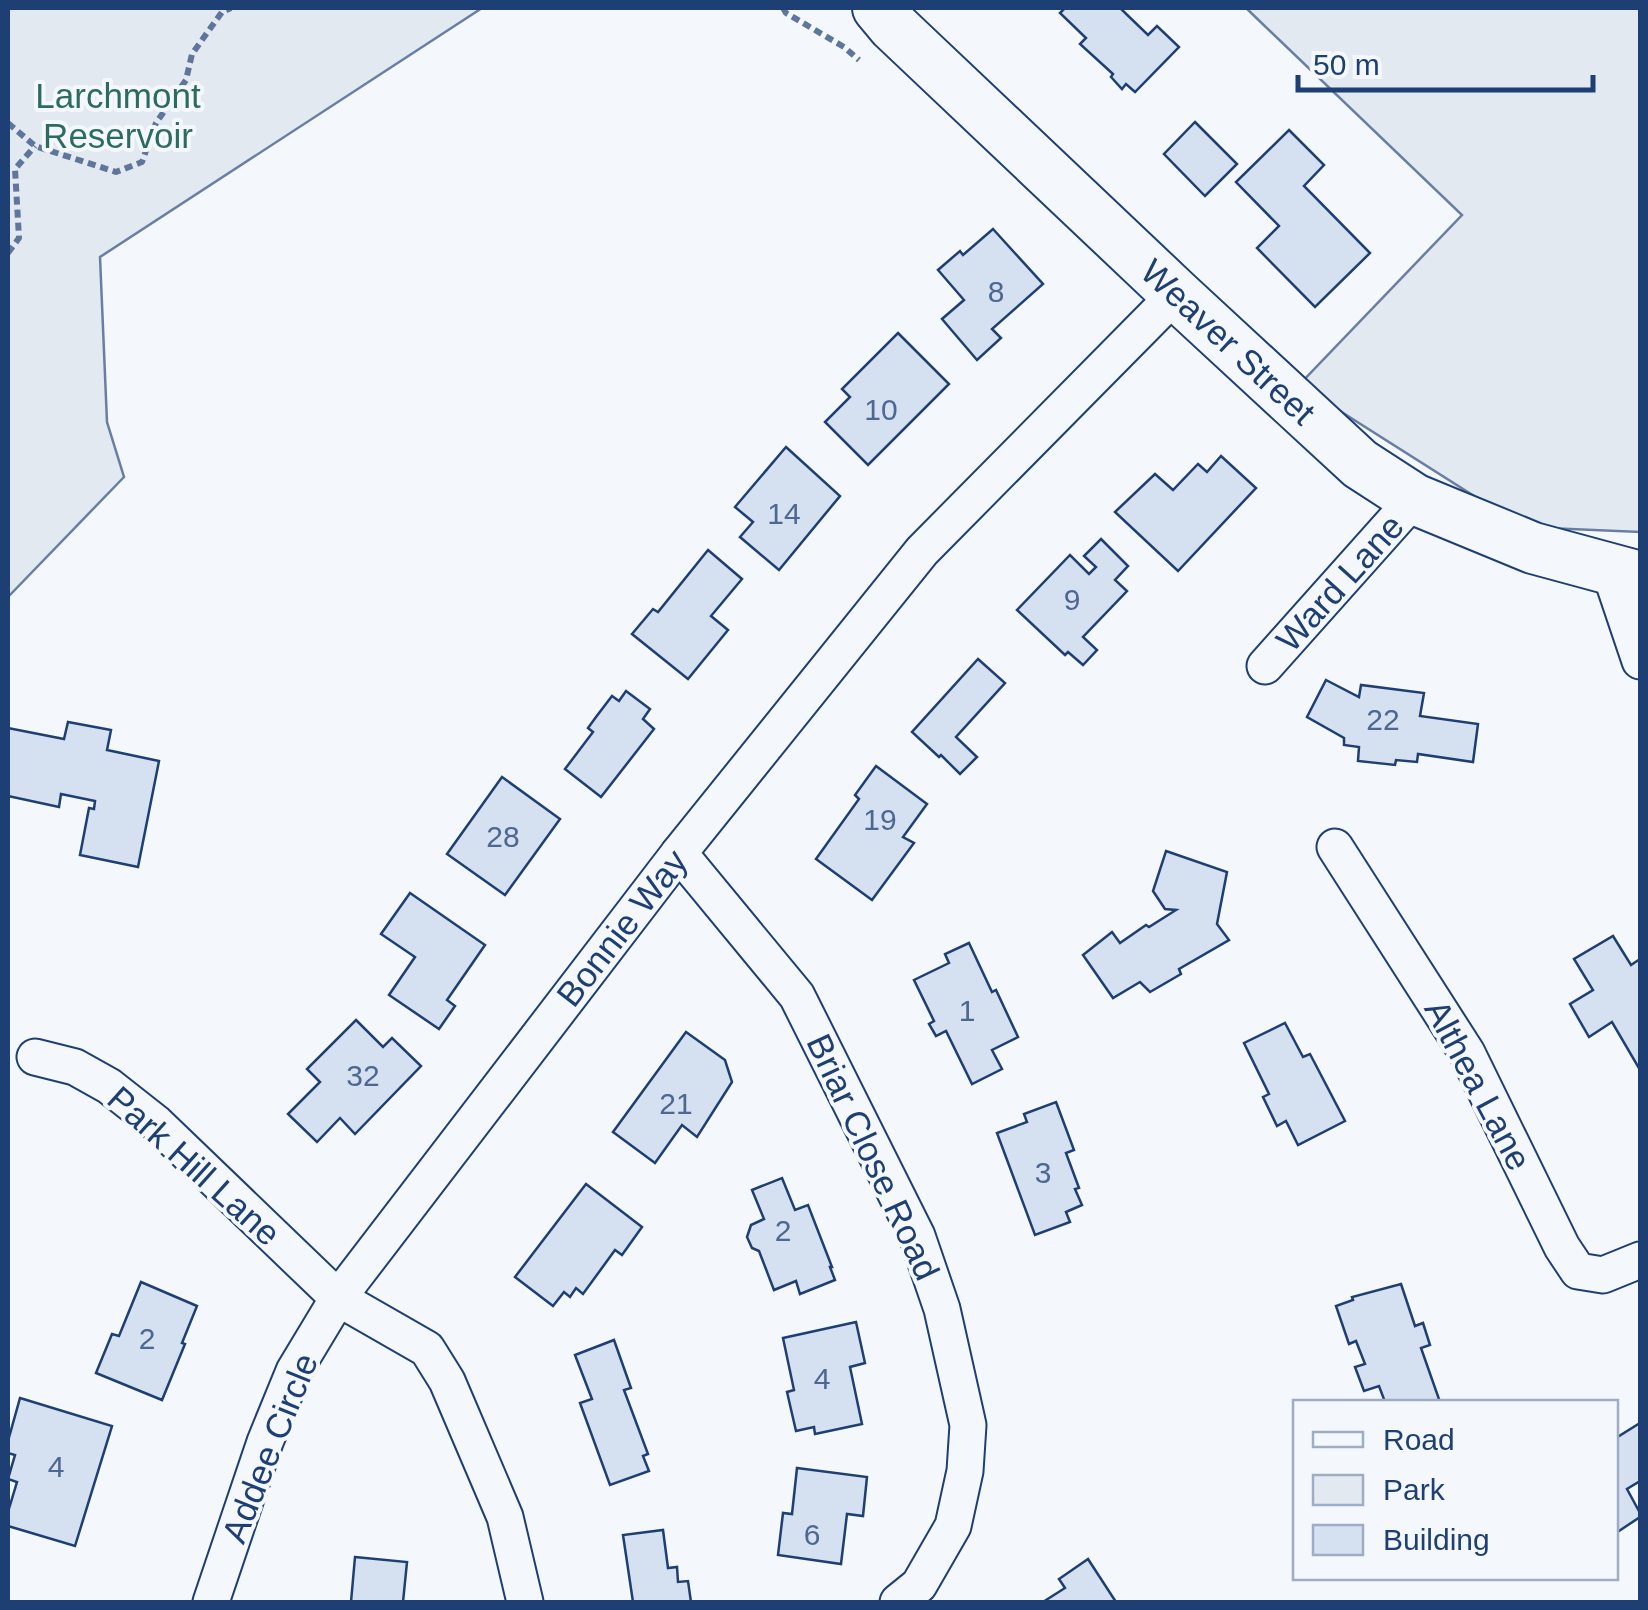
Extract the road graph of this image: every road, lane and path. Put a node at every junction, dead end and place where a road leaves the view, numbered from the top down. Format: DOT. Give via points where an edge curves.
graph roads {
  1 [pos="230,8"];
  2 [pos="878,8"];
  3 [pos="218,10"];
  4 [pos="8,123"];
  5 [pos="35,146"];
  6 [pos="8,253"];
  7 [pos="1176,294"];
  8 [pos="1414,499"];
  9 [pos="1625,573"];
  10 [pos="1640,661"];
  11 [pos="1265,666"];
  12 [pos="1336,848"];
  13 [pos="680,853"];
  14 [pos="35,1057"];
  15 [pos="1640,1260"];
  16 [pos="338,1298"];
  17 [pos="211,1602"];
  18 [pos="524,1602"];
  19 [pos="898,1602"];
  1 -- 3 [label="path"];
  2 -- 7 [label="main road, Weaver Street"];
  3 -- 5 [label="path" via="192,54 186,80 156,122 142,162 116,172"];
  4 -- 5 [label="path"];
  5 -- 6 [label="path" via="15,169 19,238"];
  7 -- 8 [label="main road, Weaver Street" via="1360,464"];
  7 -- 13 [label="street, Bonnie Way" via="922,551"];
  8 -- 9 [label="main road, Weaver Street" via="1533,548"];
  8 -- 11 [label="street, Ward Lane"];
  9 -- 10 [label="street"];
  12 -- 15 [label="street, Althea Lane" via="1467,1053 1578,1271 1603,1275"];
  13 -- 16 [label="street, Bonnie Way"];
  13 -- 19 [label="street, Briar Close Road" via="797,996 917,1236 942,1309 968,1425 964,1471 952,1526 919,1585"];
  14 -- 16 [label="street, Park Hill Lane" via="109,1086 156,1123"];
  16 -- 17 [label="street, Addee Circle" via="294,1371"];
  16 -- 18 [label="street" via="427,1349 447,1381 505,1517"];
}
